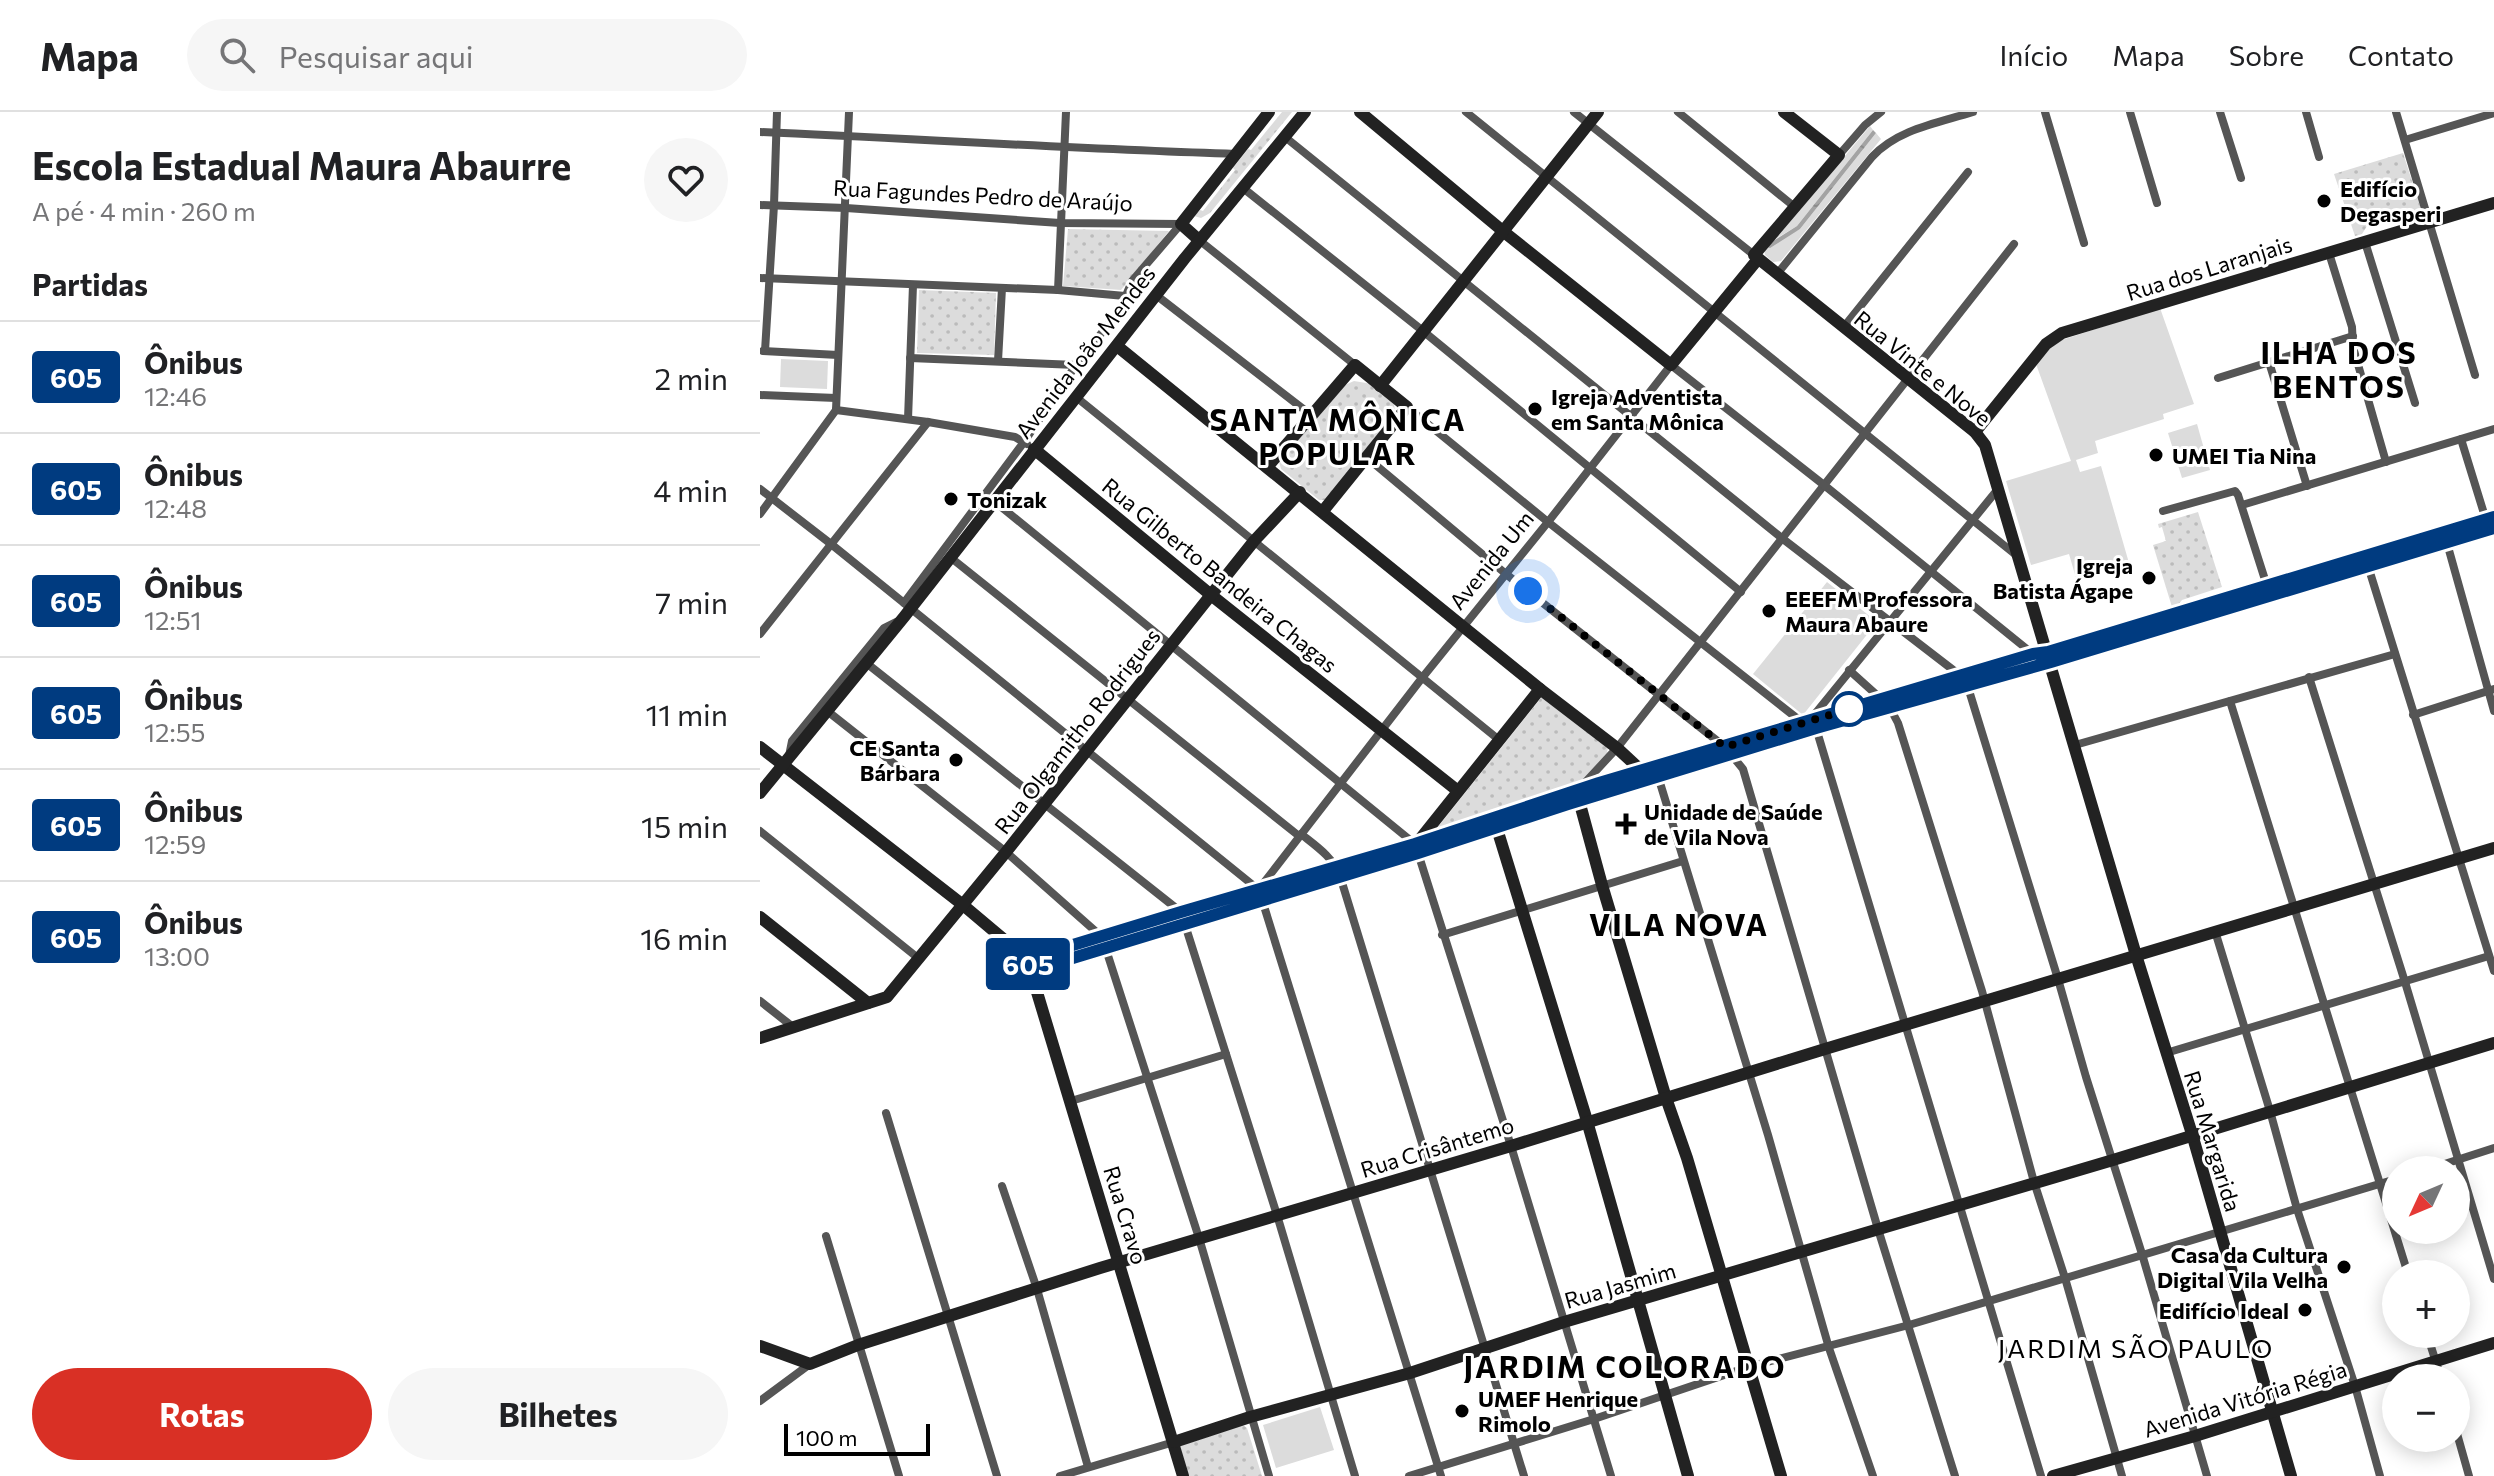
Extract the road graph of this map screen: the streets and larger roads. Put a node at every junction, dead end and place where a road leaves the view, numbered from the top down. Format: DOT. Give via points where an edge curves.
graph roads {
  1 [pos="777,112"];
  2 [pos="849,112"];
  3 [pos="1066,112"];
  4 [pos="1269,112"];
  5 [pos="1360,112"];
  6 [pos="1466,112"];
  7 [pos="1574,112"];
  8 [pos="1598,112"];
  9 [pos="1678,112"];
  10 [pos="1784,112"];
  11 [pos="1881,112"];
  12 [pos="1973,112"];
  13 [pos="2045,112"];
  14 [pos="2130,112"];
  15 [pos="2220,112"];
  16 [pos="2306,112"];
  17 [pos="2396,112"];
  18 [pos="2488,113"];
  19 [pos="1303,115"];
  20 [pos="1588,123"];
  21 [pos="760,132"];
  22 [pos="776,133"];
  23 [pos="848,134"];
  24 [pos="1285,137"];
  25 [pos="2405,140"];
  26 [pos="1064,148"];
  27 [pos="1237,154"];
  28 [pos="1839,155"];
  29 [pos="2319,157"];
  30 [pos="1968,172"];
  31 [pos="1547,178"];
  32 [pos="2241,178"];
  33 [pos="1243,188"];
  34 [pos="2157,203"];
  35 [pos="2494,203"];
  36 [pos="760,205"];
  37 [pos="774,205"];
  38 [pos="846,208"];
  39 [pos="1796,208"];
  40 [pos="2430,222"];
  41 [pos="1060,223"];
  42 [pos="1181,224"];
  43 [pos="1504,232"];
  44 [pos="1199,240"];
  45 [pos="2365,242"];
  46 [pos="2084,243"];
  47 [pos="2014,244"];
  48 [pos="2329,253"];
  49 [pos="1756,257"];
  50 [pos="1777,274"];
  51 [pos="765,278"];
  52 [pos="1463,280"];
  53 [pos="841,283"];
  54 [pos="913,285"];
  55 [pos="1002,288"];
  56 [pos="1058,290"];
  57 [pos="1156,295"];
  58 [pos="1125,296"];
  59 [pos="1713,312"];
  60 [pos="1843,328"];
  61 [pos="1423,331"];
  62 [pos="2353,336"];
  63 [pos="1117,346"];
  64 [pos="763,351"];
  65 [pos="838,355"];
  66 [pos="910,358"];
  67 [pos="998,361"];
  68 [pos="2269,362"];
  69 [pos="1076,365"];
  70 [pos="1355,365"];
  71 [pos="1671,365"];
  72 [pos="2475,375"];
  73 [pos="2218,378"];
  74 [pos="1909,379"];
  75 [pos="1380,386"];
  76 [pos="760,395"];
  77 [pos="1076,397"];
  78 [pos="836,398"];
  79 [pos="2415,403"];
  80 [pos="1407,407"];
  81 [pos="836,410"];
  82 [pos="1311,415"];
  83 [pos="1630,417"];
  84 [pos="908,419"];
  85 [pos="928,422"];
  86 [pos="2494,429"];
  87 [pos="1975,432"];
  88 [pos="1866,433"];
  89 [pos="2461,439"];
  90 [pos="1029,446"];
  91 [pos="1365,456"];
  92 [pos="2386,462"];
  93 [pos="1268,466"];
  94 [pos="1590,468"];
  95 [pos="1824,485"];
  96 [pos="2307,486"];
  97 [pos="1999,488"];
  98 [pos="760,489"];
  99 [pos="1300,492"];
  100 [pos="772,499"];
  101 [pos="994,501"];
  102 [pos="2242,505"];
  103 [pos="1323,511"];
  104 [pos="2163,511"];
  105 [pos="760,514"];
  106 [pos="1973,519"];
  107 [pos="1548,522"];
  108 [pos="2491,524"];
  109 [pos="2445,538"];
  110 [pos="1783,539"];
  111 [pos="1254,541"];
  112 [pos="831,544"];
  113 [pos="950,557"];
  114 [pos="2019,558"];
  115 [pos="2367,561"];
  116 [pos="1930,570"];
  117 [pos="1506,574"];
  118 [pos="2269,591"];
  119 [pos="1741,592"];
  120 [pos="1211,595"];
  121 [pos="907,605"];
  122 [pos="901,620"];
  123 [pos="1888,622"];
  124 [pos="1463,626"];
  125 [pos="760,634"];
  126 [pos="1701,643"];
  127 [pos="1170,645"];
  128 [pos="2033,654"];
  129 [pos="2395,654"];
  130 [pos="2049,657"];
  131 [pos="865,662"];
  132 [pos="1849,670"];
  133 [pos="2309,677"];
  134 [pos="1422,678"];
  135 [pos="1964,680"];
  136 [pos="1540,689"];
  137 [pos="2491,690"];
  138 [pos="1660,694"];
  139 [pos="1129,698"];
  140 [pos="2230,701"];
  141 [pos="1885,703"];
  142 [pos="826,710"];
  143 [pos="2494,711"];
  144 [pos="2413,715"];
  145 [pos="1809,724"];
  146 [pos="1381,730"];
  147 [pos="1498,739"];
  148 [pos="2075,745"];
  149 [pos="760,747"];
  150 [pos="1617,748"];
  151 [pos="1086,749"];
  152 [pos="1728,750"];
  153 [pos="783,765"];
  154 [pos="1651,773"];
  155 [pos="760,781"];
  156 [pos="1340,783"];
  157 [pos="1458,791"];
  158 [pos="760,793"];
  159 [pos="1577,796"];
  160 [pos="1044,803"];
  161 [pos="1495,822"];
  162 [pos="760,831"];
  163 [pos="1300,835"];
  164 [pos="2494,848"];
  165 [pos="1417,849"];
  166 [pos="1006,852"];
  167 [pos="2459,859"];
  168 [pos="1683,861"];
  169 [pos="1338,871"];
  170 [pos="2374,884"];
  171 [pos="1602,885"];
  172 [pos="1261,895"];
  173 [pos="963,905"];
  174 [pos="2294,907"];
  175 [pos="1521,910"];
  176 [pos="760,917"];
  177 [pos="1183,918"];
  178 [pos="2215,931"];
  179 [pos="1442,935"];
  180 [pos="1104,942"];
  181 [pos="2136,955"];
  182 [pos="2489,956"];
  183 [pos="918,958"];
  184 [pos="1029,965"];
  185 [pos="2494,971"];
  186 [pos="2058,979"];
  187 [pos="2405,982"];
  188 [pos="760,1001"];
  189 [pos="1985,1001"];
  190 [pos="868,1003"];
  191 [pos="2327,1007"];
  192 [pos="1904,1025"];
  193 [pos="793,1027"];
  194 [pos="2245,1031"];
  195 [pos="760,1038"];
  196 [pos="2494,1043"];
  197 [pos="1825,1049"];
  198 [pos="2166,1053"];
  199 [pos="1226,1054"];
  200 [pos="2430,1063"];
  201 [pos="1748,1073"];
  202 [pos="1149,1079"];
  203 [pos="2351,1086"];
  204 [pos="1666,1098"];
  205 [pos="1071,1101"];
  206 [pos="2270,1111"];
  207 [pos="886,1113"];
  208 [pos="1587,1122"];
  209 [pos="2192,1134"];
  210 [pos="1511,1146"];
  211 [pos="2494,1148"];
  212 [pos="2456,1156"];
  213 [pos="2470,1156"];
  214 [pos="2113,1160"];
  215 [pos="1430,1169"];
  216 [pos="2034,1182"];
  217 [pos="2382,1183"];
  218 [pos="2379,1184"];
  219 [pos="1002,1186"];
  220 [pos="1353,1193"];
  221 [pos="2470,1202"];
  222 [pos="1958,1204"];
  223 [pos="2297,1209"];
  224 [pos="1277,1215"];
  225 [pos="1878,1229"];
  226 [pos="2219,1231"];
  227 [pos="826,1236"];
  228 [pos="1199,1238"];
  229 [pos="1801,1253"];
  230 [pos="2142,1254"];
  231 [pos="2403,1260"];
  232 [pos="1120,1262"];
  233 [pos="1721,1276"];
  234 [pos="2065,1278"];
  235 [pos="2494,1279"];
  236 [pos="1037,1289"];
  237 [pos="1639,1300"];
  238 [pos="1988,1300"];
  239 [pos="948,1317"];
  240 [pos="1564,1322"];
  241 [pos="1909,1325"];
  242 [pos="2494,1343"];
  243 [pos="858,1345"];
  244 [pos="760,1346"];
  245 [pos="1483,1348"];
  246 [pos="1829,1348"];
  247 [pos="2432,1348"];
  248 [pos="2436,1360"];
  249 [pos="810,1364"];
  250 [pos="2437,1364"];
  251 [pos="1748,1367"];
  252 [pos="1410,1373"];
  253 [pos="2355,1386"];
  254 [pos="1330,1396"];
  255 [pos="1665,1396"];
  256 [pos="760,1401"];
  257 [pos="2271,1412"];
  258 [pos="1250,1417"];
  259 [pos="1594,1419"];
  260 [pos="2195,1436"];
  261 [pos="1174,1442"];
  262 [pos="1514,1445"];
  263 [pos="2462,1452"];
  264 [pos="2117,1459"];
  265 [pos="1088,1467"];
  266 [pos="1439,1472"];
  267 [pos="899,1476"];
  268 [pos="997,1476"];
  269 [pos="1060,1476"];
  270 [pos="1183,1476"];
  271 [pos="1269,1476"];
  272 [pos="1355,1476"];
  273 [pos="1409,1476"];
  274 [pos="1524,1476"];
  275 [pos="1611,1476"];
  276 [pos="1688,1476"];
  277 [pos="1781,1476"];
  278 [pos="1873,1476"];
  279 [pos="1955,1476"];
  280 [pos="2041,1476"];
  281 [pos="2053,1476"];
  282 [pos="2122,1476"];
  283 [pos="2207,1476"];
  284 [pos="2291,1476"];
  285 [pos="2380,1476"];
  286 [pos="2469,1476"];
  1 -- 22 [label="street"];
  2 -- 23 [label="street"];
  3 -- 26 [label="street"];
  4 -- 27 [label="street"];
  5 -- 43 [label="street"];
  6 -- 31 [label="street"];
  7 -- 20 [label="street"];
  8 -- 20 [label="street"];
  9 -- 39 [label="street"];
  10 -- 28 [label="street"];
  11 -- 28 [label="street"];
  12 -- 50 [label="street" via="1908,131 1886,144"];
  13 -- 46 [label="street"];
  14 -- 34 [label="street"];
  15 -- 32 [label="street"];
  16 -- 29 [label="street"];
  17 -- 25 [label="street"];
  18 -- 25 [label="street"];
  19 -- 24 [label="street, Avenida João Mendes"];
  20 -- 31 [label="street"];
  20 -- 49 [label="street"];
  21 -- 22 [label="street"];
  22 -- 23 [label="street"];
  22 -- 37 [label="street"];
  23 -- 26 [label="street"];
  23 -- 38 [label="street"];
  24 -- 33 [label="street, Avenida João Mendes"];
  24 -- 52 [label="street"];
  25 -- 40 [label="street"];
  26 -- 27 [label="street"];
  26 -- 41 [label="street"];
  27 -- 42 [label="street"];
  28 -- 39 [label="street, Avenida Um"];
  30 -- 60 [label="street"];
  31 -- 43 [label="street"];
  31 -- 59 [label="street"];
  33 -- 44 [label="street, Avenida João Mendes"];
  33 -- 61 [label="street"];
  35 -- 40 [label="street, Rua dos Laranjais"];
  36 -- 37 [label="street, Rua Fagundes Pedro de Araújo"];
  37 -- 38 [label="street, Rua Fagundes Pedro de Araújo"];
  37 -- 51 [label="street"];
  38 -- 41 [label="street, Rua Fagundes Pedro de Araújo"];
  38 -- 53 [label="street"];
  39 -- 49 [label="street, Avenida Um"];
  40 -- 45 [label="street, Rua dos Laranjais"];
  40 -- 72 [label="street"];
  41 -- 42 [label="street, Rua Fagundes Pedro de Araújo"];
  41 -- 56 [label="street"];
  42 -- 44 [label="street"];
  42 -- 58 [label="street"];
  43 -- 52 [label="street"];
  43 -- 71 [label="street"];
  44 -- 57 [label="street, Avenida João Mendes"];
  44 -- 70 [label="street"];
  45 -- 48 [label="street, Rua dos Laranjais"];
  45 -- 79 [label="street"];
  47 -- 74 [label="street"];
  48 -- 62 [label="street"];
  48 -- 87 [label="street, Rua dos Laranjais" via="2062,333 2046,344"];
  49 -- 50 [label="street, Rua Vinte e Nove"];
  49 -- 59 [label="street, Avenida Um"];
  50 -- 60 [label="street, Rua Vinte e Nove"];
  51 -- 53 [label="street"];
  51 -- 64 [label="street"];
  52 -- 61 [label="street"];
  52 -- 83 [label="street"];
  53 -- 54 [label="street"];
  53 -- 65 [label="street"];
  54 -- 55 [label="street"];
  54 -- 66 [label="street"];
  55 -- 56 [label="street"];
  55 -- 67 [label="street"];
  56 -- 58 [label="street"];
  57 -- 63 [label="street, Avenida João Mendes"];
  57 -- 82 [label="street"];
  58 -- 69 [label="street" via="1120,310"];
  59 -- 71 [label="street, Avenida Um"];
  59 -- 88 [label="street"];
  60 -- 74 [label="street, Rua Vinte e Nove"];
  61 -- 75 [label="street"];
  61 -- 94 [label="street"];
  62 -- 68 [label="street"];
  62 -- 92 [label="street"];
  63 -- 77 [label="street, Avenida João Mendes"];
  63 -- 93 [label="street"];
  64 -- 65 [label="street"];
  65 -- 78 [label="street"];
  66 -- 67 [label="street"];
  66 -- 84 [label="street"];
  67 -- 69 [label="street"];
  68 -- 73 [label="street"];
  68 -- 96 [label="street"];
  69 -- 90 [label="street"];
  70 -- 75 [label="street"];
  70 -- 82 [label="street"];
  71 -- 83 [label="street, Avenida Um"];
  71 -- 95 [label="street"];
  74 -- 87 [label="street, Rua Vinte e Nove"];
  74 -- 88 [label="street"];
  75 -- 80 [label="street"];
  76 -- 78 [label="street"];
  77 -- 90 [label="street, Avenida João Mendes"];
  77 -- 111 [label="street"];
  78 -- 81 [label="street"];
  80 -- 91 [label="street"];
  80 -- 107 [label="street"];
  81 -- 84 [label="street"];
  81 -- 100 [label="street"];
  82 -- 93 [label="street"];
  83 -- 94 [label="street, Avenida Um"];
  83 -- 110 [label="street"];
  84 -- 85 [label="street"];
  85 -- 90 [label="street" via="1015,437"];
  85 -- 112 [label="street"];
  86 -- 89 [label="street"];
  87 -- 97 [label="street, Rua Vinte e Nove" via="1985,445"];
  88 -- 95 [label="street"];
  88 -- 106 [label="street"];
  89 -- 92 [label="street"];
  89 -- 108 [label="street"];
  90 -- 101 [label="street, Avenida João Mendes"];
  90 -- 120 [label="street, Rua Gilberto Bandeira Chagas"];
  90 -- 121 [label="street, Avenida João Mendes"];
  91 -- 103 [label="street"];
  91 -- 117 [label="street"];
  92 -- 96 [label="street"];
  93 -- 99 [label="street"];
  94 -- 107 [label="street, Avenida Um"];
  94 -- 119 [label="street"];
  95 -- 110 [label="street"];
  95 -- 116 [label="street"];
  96 -- 102 [label="street"];
  97 -- 106 [label="street"];
  97 -- 114 [label="street, Rua Vinte e Nove"];
  98 -- 100 [label="street"];
  99 -- 103 [label="street"];
  99 -- 111 [label="street, Rua Olgamitho Rodrigues"];
  100 -- 105 [label="street"];
  100 -- 112 [label="street"];
  101 -- 113 [label="street, Avenida João Mendes"];
  101 -- 127 [label="street"];
  102 -- 104 [label="street" via="2232,491"];
  102 -- 118 [label="street"];
  103 -- 124 [label="street"];
  106 -- 114 [label="street"];
  106 -- 116 [label="street"];
  107 -- 117 [label="street, Avenida Um"];
  107 -- 126 [label="street"];
  108 -- 109 [label="street"];
  109 -- 115 [label="street"];
  109 -- 137 [label="street"];
  110 -- 119 [label="street"];
  110 -- 123 [label="street"];
  111 -- 120 [label="street, Rua Olgamitho Rodrigues"];
  111 -- 134 [label="street"];
  112 -- 121 [label="street"];
  112 -- 125 [label="street"];
  113 -- 121 [label="street, Avenida João Mendes"];
  113 -- 139 [label="street"];
  114 -- 130 [label="street, Rua Vinte e Nove"];
  115 -- 118 [label="street"];
  115 -- 129 [label="street"];
  116 -- 123 [label="street"];
  116 -- 128 [label="street"];
  117 -- 124 [label="street, Avenida Um"];
  117 -- 138 [label="street"];
  118 -- 130 [label="street"];
  119 -- 126 [label="street"];
  120 -- 127 [label="street, Rua Olgamitho Rodrigues"];
  120 -- 146 [label="street, Rua Gilberto Bandeira Chagas"];
  121 -- 122 [label="street, Avenida João Mendes"];
  121 -- 151 [label="street"];
  122 -- 131 [label="street, Avenida João Mendes"];
  122 -- 153 [label="street, Avenida João Mendes" via="875,639 792,741"];
  123 -- 132 [label="street"];
  123 -- 135 [label="street"];
  124 -- 134 [label="street, Avenida Um"];
  124 -- 136 [label="street"];
  126 -- 138 [label="street"];
  126 -- 145 [label="street"];
  127 -- 139 [label="street, Rua Olgamitho Rodrigues"];
  127 -- 156 [label="street"];
  128 -- 130 [label="street"];
  128 -- 135 [label="street"];
  129 -- 133 [label="street"];
  129 -- 144 [label="street"];
  130 -- 135 [label="street"];
  130 -- 148 [label="street, Rua Vinte e Nove"];
  131 -- 142 [label="street, Avenida João Mendes"];
  131 -- 160 [label="street"];
  132 -- 141 [label="street"];
  132 -- 145 [label="street"];
  133 -- 140 [label="street"];
  133 -- 170 [label="street"];
  134 -- 146 [label="street, Avenida Um"];
  134 -- 147 [label="street"];
  135 -- 141 [label="street"];
  135 -- 186 [label="street"];
  136 -- 147 [label="street"];
  136 -- 150 [label="street"];
  137 -- 143 [label="street"];
  137 -- 144 [label="street"];
  138 -- 150 [label="street"];
  138 -- 152 [label="street"];
  139 -- 151 [label="street, Rua Olgamitho Rodrigues"];
  139 -- 163 [label="street"];
  140 -- 148 [label="street"];
  140 -- 174 [label="street"];
  141 -- 145 [label="street"];
  141 -- 189 [label="street" via="1898,723"];
  142 -- 153 [label="street, Avenida João Mendes"];
  142 -- 166 [label="street"];
  144 -- 167 [label="street"];
  145 -- 152 [label="street"];
  145 -- 192 [label="street"];
  146 -- 156 [label="street, Avenida Um"];
  146 -- 157 [label="street, Rua Gilberto Bandeira Chagas"];
  147 -- 157 [label="street"];
  148 -- 181 [label="street, Rua Vinte e Nove"];
  149 -- 153 [label="street"];
  150 -- 154 [label="street"];
  150 -- 159 [label="street"];
  151 -- 160 [label="street, Rua Olgamitho Rodrigues"];
  151 -- 172 [label="street"];
  152 -- 154 [label="street"];
  152 -- 197 [label="street" via="1743,769"];
  153 -- 155 [label="street, Avenida João Mendes"];
  153 -- 158 [label="street, Avenida João Mendes"];
  153 -- 173 [label="street"];
  154 -- 159 [label="street"];
  154 -- 168 [label="street"];
  156 -- 163 [label="street, Avenida Um"];
  156 -- 165 [label="street"];
  157 -- 165 [label="street"];
  159 -- 161 [label="street"];
  159 -- 171 [label="street"];
  160 -- 166 [label="street, Rua Olgamitho Rodrigues"];
  160 -- 177 [label="street"];
  161 -- 165 [label="street"];
  161 -- 175 [label="street"];
  162 -- 183 [label="street"];
  163 -- 169 [label="street" via="1319,847"];
  163 -- 172 [label="street, Avenida Um"];
  164 -- 167 [label="street, Rua Crisântemo"];
  165 -- 169 [label="street"];
  165 -- 179 [label="street"];
  166 -- 173 [label="street, Rua Olgamitho Rodrigues"];
  166 -- 180 [label="street"];
  167 -- 170 [label="street, Rua Crisântemo"];
  167 -- 182 [label="street"];
  168 -- 171 [label="street"];
  168 -- 201 [label="street"];
  169 -- 172 [label="street"];
  169 -- 215 [label="street"];
  170 -- 174 [label="street, Rua Crisântemo"];
  170 -- 187 [label="street"];
  171 -- 175 [label="street"];
  171 -- 204 [label="street"];
  172 -- 177 [label="street"];
  172 -- 220 [label="street"];
  173 -- 183 [label="street, Rua Olgamitho Rodrigues"];
  173 -- 184 [label="street"];
  174 -- 178 [label="street, Rua Crisântemo"];
  174 -- 191 [label="street"];
  175 -- 179 [label="street"];
  175 -- 208 [label="street"];
  176 -- 190 [label="street"];
  177 -- 180 [label="street"];
  177 -- 199 [label="street"];
  178 -- 181 [label="street, Rua Crisântemo"];
  178 -- 194 [label="street"];
  179 -- 210 [label="street"];
  180 -- 184 [label="street"];
  180 -- 202 [label="street"];
  181 -- 186 [label="street, Rua Crisântemo"];
  181 -- 198 [label="street, Rua Margarida"];
  182 -- 185 [label="street"];
  182 -- 187 [label="street"];
  183 -- 190 [label="street, Rua Olgamitho Rodrigues" via="887,997"];
  184 -- 205 [label="street, Rua Cravo"];
  186 -- 189 [label="street, Rua Crisântemo"];
  186 -- 214 [label="street"];
  187 -- 191 [label="street"];
  187 -- 200 [label="street"];
  188 -- 193 [label="street"];
  189 -- 192 [label="street, Rua Crisântemo"];
  189 -- 216 [label="street"];
  190 -- 193 [label="street"];
  191 -- 194 [label="street"];
  191 -- 203 [label="street"];
  192 -- 197 [label="street, Rua Crisântemo"];
  192 -- 222 [label="street"];
  193 -- 195 [label="street"];
  194 -- 198 [label="street"];
  194 -- 206 [label="street"];
  196 -- 200 [label="street, Rua Jasmim"];
  197 -- 201 [label="street, Rua Crisântemo"];
  197 -- 225 [label="street"];
  198 -- 209 [label="street, Rua Margarida"];
  199 -- 202 [label="street"];
  199 -- 224 [label="street"];
  200 -- 203 [label="street, Rua Jasmim"];
  200 -- 212 [label="street"];
  201 -- 204 [label="street, Rua Crisântemo"];
  201 -- 229 [label="street"];
  202 -- 205 [label="street"];
  202 -- 228 [label="street"];
  203 -- 206 [label="street, Rua Jasmim"];
  203 -- 218 [label="street"];
  204 -- 208 [label="street, Rua Crisântemo"];
  204 -- 233 [label="street"];
  205 -- 232 [label="street, Rua Cravo"];
  206 -- 209 [label="street, Rua Jasmim"];
  206 -- 223 [label="street"];
  207 -- 239 [label="street"];
  208 -- 210 [label="street, Rua Crisântemo"];
  208 -- 237 [label="street"];
  209 -- 214 [label="street, Rua Jasmim"];
  209 -- 226 [label="street, Rua Margarida"];
  210 -- 215 [label="street, Rua Crisântemo"];
  210 -- 240 [label="street"];
  211 -- 213 [label="street"];
  214 -- 216 [label="street, Rua Jasmim"];
  214 -- 230 [label="street"];
  215 -- 220 [label="street, Rua Crisântemo"];
  215 -- 245 [label="street"];
  216 -- 222 [label="street, Rua Jasmim"];
  216 -- 234 [label="street"];
  217 -- 218 [label="street"];
  218 -- 223 [label="street"];
  218 -- 231 [label="street"];
  219 -- 236 [label="street"];
  220 -- 224 [label="street, Rua Crisântemo"];
  220 -- 252 [label="street"];
  221 -- 235 [label="street"];
  222 -- 225 [label="street, Rua Jasmim"];
  222 -- 238 [label="street"];
  223 -- 226 [label="street"];
  223 -- 253 [label="street"];
  224 -- 228 [label="street, Rua Crisântemo"];
  224 -- 254 [label="street"];
  225 -- 229 [label="street, Rua Jasmim"];
  225 -- 241 [label="street"];
  226 -- 230 [label="street"];
  226 -- 257 [label="street, Rua Margarida"];
  227 -- 243 [label="street"];
  228 -- 232 [label="street, Rua Crisântemo"];
  228 -- 258 [label="street"];
  229 -- 233 [label="street, Rua Jasmim"];
  229 -- 246 [label="street"];
  230 -- 234 [label="street"];
  230 -- 260 [label="street"];
  232 -- 236 [label="street, Rua Crisântemo"];
  232 -- 261 [label="street, Rua Cravo"];
  233 -- 237 [label="street, Rua Jasmim"];
  233 -- 251 [label="street"];
  234 -- 238 [label="street"];
  234 -- 264 [label="street"];
  236 -- 239 [label="street, Rua Crisântemo"];
  236 -- 265 [label="street"];
  237 -- 240 [label="street, Rua Jasmim"];
  237 -- 255 [label="street"];
  238 -- 241 [label="street"];
  238 -- 280 [label="street"];
  239 -- 243 [label="street, Rua Crisântemo"];
  239 -- 268 [label="street"];
  240 -- 245 [label="street, Rua Jasmim"];
  240 -- 259 [label="street"];
  241 -- 246 [label="street"];
  241 -- 279 [label="street"];
  242 -- 248 [label="street, Avenida Vitória Régia"];
  243 -- 249 [label="street, Rua Crisântemo"];
  243 -- 267 [label="street"];
  244 -- 249 [label="street"];
  245 -- 252 [label="street, Rua Jasmim"];
  245 -- 262 [label="street"];
  246 -- 251 [label="street"];
  246 -- 278 [label="street"];
  247 -- 248 [label="street"];
  248 -- 250 [label="street"];
  248 -- 253 [label="street, Avenida Vitória Régia"];
  249 -- 256 [label="street, Rua Crisântemo"];
  251 -- 255 [label="street"];
  251 -- 277 [label="street"];
  252 -- 254 [label="street, Rua Jasmim"];
  252 -- 266 [label="street"];
  253 -- 257 [label="street, Avenida Vitória Régia"];
  253 -- 285 [label="street"];
  254 -- 258 [label="street, Rua Jasmim"];
  254 -- 272 [label="street"];
  255 -- 259 [label="street"];
  255 -- 276 [label="street"];
  257 -- 260 [label="street, Avenida Vitória Régia"];
  257 -- 284 [label="street, Rua Margarida"];
  258 -- 261 [label="street, Rua Jasmim"];
  258 -- 271 [label="street"];
  259 -- 262 [label="street"];
  259 -- 275 [label="street"];
  260 -- 264 [label="street, Avenida Vitória Régia"];
  260 -- 283 [label="street"];
  261 -- 265 [label="street, Rua Jasmim"];
  261 -- 270 [label="street, Rua Cravo"];
  262 -- 266 [label="street"];
  262 -- 274 [label="street"];
  263 -- 286 [label="street"];
  264 -- 281 [label="street, Avenida Vitória Régia"];
  264 -- 282 [label="street"];
  265 -- 269 [label="street, Rua Jasmim"];
  266 -- 273 [label="street"];
}
